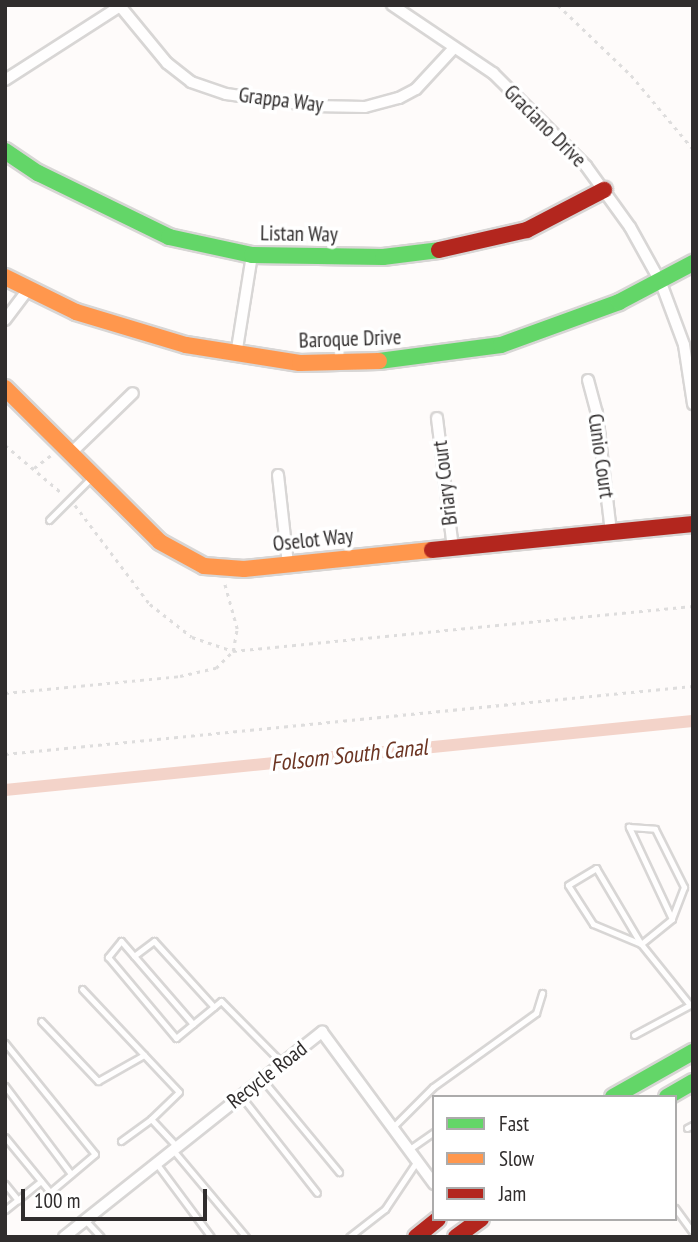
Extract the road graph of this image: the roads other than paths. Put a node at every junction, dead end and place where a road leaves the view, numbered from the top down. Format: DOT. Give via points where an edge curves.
graph roads {
  1 [pos="392,5"];
  2 [pos="121,6"];
  3 [pos="454,48"];
  4 [pos="5,80"];
  5 [pos="5,151"];
  6 [pos="604,190"];
  7 [pos="252,255"];
  8 [pos="693,262"];
  9 [pos="5,277"];
  10 [pos="661,283"];
  11 [pos="27,291"];
  12 [pos="5,320"];
  13 [pos="236,355"];
  14 [pos="691,370"];
  15 [pos="588,380"];
  16 [pos="5,388"];
  17 [pos="133,393"];
  18 [pos="693,404"];
  19 [pos="437,418"];
  20 [pos="67,449"];
  21 [pos="278,475"];
  22 [pos="94,476"];
  23 [pos="49,520"];
  24 [pos="693,524"];
  25 [pos="611,533"];
  26 [pos="453,548"];
  27 [pos="288,564"];
  28 [pos="672,919"];
  29 [pos="641,944"];
  30 [pos="134,956"];
  31 [pos="82,989"];
  32 [pos="542,993"];
  33 [pos="691,1004"];
  34 [pos="214,1007"];
  35 [pos="41,1021"];
  36 [pos="193,1024"];
  37 [pos="634,1035"];
  38 [pos="5,1043"];
  39 [pos="693,1052"];
  40 [pos="144,1055"];
  41 [pos="282,1063"];
  42 [pos="262,1079"];
  43 [pos="693,1082"];
  44 [pos="5,1086"];
  45 [pos="617,1095"];
  46 [pos="670,1095"];
  47 [pos="241,1096"];
  48 [pos="151,1119"];
  49 [pos="394,1126"];
  50 [pos="432,1133"];
  51 [pos="5,1137"];
  52 [pos="121,1141"];
  53 [pos="411,1148"];
  54 [pos="175,1149"];
  55 [pos="419,1158"];
  56 [pos="156,1163"];
  57 [pos="339,1171"];
  58 [pos="72,1174"];
  59 [pos="41,1181"];
  60 [pos="432,1181"];
  61 [pos="5,1184"];
  62 [pos="317,1193"];
  63 [pos="18,1200"];
  64 [pos="5,1210"];
  65 [pos="677,1212"];
  66 [pos="85,1220"];
  67 [pos="436,1221"];
  68 [pos="448,1221"];
  69 [pos="478,1221"];
  70 [pos="463,1231"];
  71 [pos="693,1234"];
  72 [pos="64,1237"];
  73 [pos="101,1237"];
  74 [pos="211,1237"];
  75 [pos="246,1237"];
  76 [pos="349,1237"];
  77 [pos="416,1237"];
  78 [pos="432,1237"];
  1 -- 3 [label="street, Graciano Drive"];
  2 -- 3 [label="street, Grappa Way" via="167,63 191,82 226,94 314,106 365,107 400,98 416,89"];
  2 -- 4 [label="street"];
  3 -- 6 [label="street, Graciano Drive" via="493,73"];
  5 -- 7 [label="street, Listan Way" via="38,173 169,237"];
  6 -- 7 [label="street, Listan Way" via="527,230 437,250 383,257"];
  6 -- 10 [label="street, Graciano Drive"];
  7 -- 13 [label="street"];
  8 -- 10 [label="street, Baroque Drive"];
  9 -- 11 [label="street, Baroque Drive"];
  10 -- 13 [label="street, Baroque Drive" via="544,331 450,354 362,363 300,363"];
  10 -- 14 [label="street, Graciano Drive"];
  11 -- 12 [label="street"];
  11 -- 13 [label="street, Baroque Drive" via="139,332"];
  14 -- 18 [label="street, Graciano Drive"];
  15 -- 25 [label="street, Cunio Court" via="597,413"];
  16 -- 20 [label="street, Oselot Way"];
  17 -- 20 [label="street"];
  19 -- 26 [label="street, Briary Court"];
  20 -- 22 [label="street, Oselot Way"];
  21 -- 27 [label="street"];
  22 -- 23 [label="lane"];
  22 -- 27 [label="street, Oselot Way" via="160,542 183,558 222,568"];
  24 -- 25 [label="street, Oselot Way"];
  25 -- 26 [label="street, Oselot Way"];
  26 -- 27 [label="street, Oselot Way"];
  28 -- 28 [label="lane" via="684,887 655,829 629,827"];
  28 -- 29 [label="lane"];
  29 -- 29 [label="lane" via="596,868 568,885 593,923"];
  29 -- 33 [label="lane"];
  30 -- 34 [label="lane" via="154,941"];
  30 -- 36 [label="lane"];
  30 -- 36 [label="lane" via="121,941 108,957 176,1038"];
  31 -- 40 [label="lane"];
  32 -- 49 [label="lane" via="536,1013 433,1087"];
  33 -- 37 [label="lane"];
  34 -- 36 [label="lane"];
  34 -- 41 [label="lane" via="221,1001"];
  35 -- 40 [label="lane" via="98,1081"];
  38 -- 58 [label="lane" via="95,1154"];
  39 -- 45 [label="street"];
  40 -- 48 [label="lane" via="179,1092"];
  41 -- 42 [label="street, Recycle Road"];
  41 -- 49 [label="street, Recycle Road" via="322,1032"];
  42 -- 47 [label="street, Recycle Road"];
  42 -- 57 [label="lane"];
  43 -- 46 [label="street"];
  44 -- 58 [label="lane"];
  47 -- 54 [label="street, Recycle Road"];
  47 -- 62 [label="lane"];
  48 -- 52 [label="lane"];
  48 -- 54 [label="lane"];
  49 -- 53 [label="street, Recycle Road"];
  50 -- 53 [label="lane"];
  51 -- 59 [label="lane"];
  53 -- 55 [label="street, Recycle Road"];
  54 -- 56 [label="street, Recycle Road"];
  54 -- 75 [label="lane"];
  55 -- 60 [label="street, Recycle Road"];
  55 -- 76 [label="lane" via="385,1209"];
  56 -- 66 [label="street, Recycle Road"];
  56 -- 74 [label="lane"];
  58 -- 59 [label="lane" via="50,1192"];
  59 -- 63 [label="lane"];
  61 -- 63 [label="lane"];
  63 -- 64 [label="lane"];
  65 -- 71 [label="lane"];
  66 -- 72 [label="street, Recycle Road"];
  66 -- 73 [label="lane"];
  67 -- 77 [label="street"];
  68 -- 78 [label="street"];
  69 -- 70 [label="street"];
}
